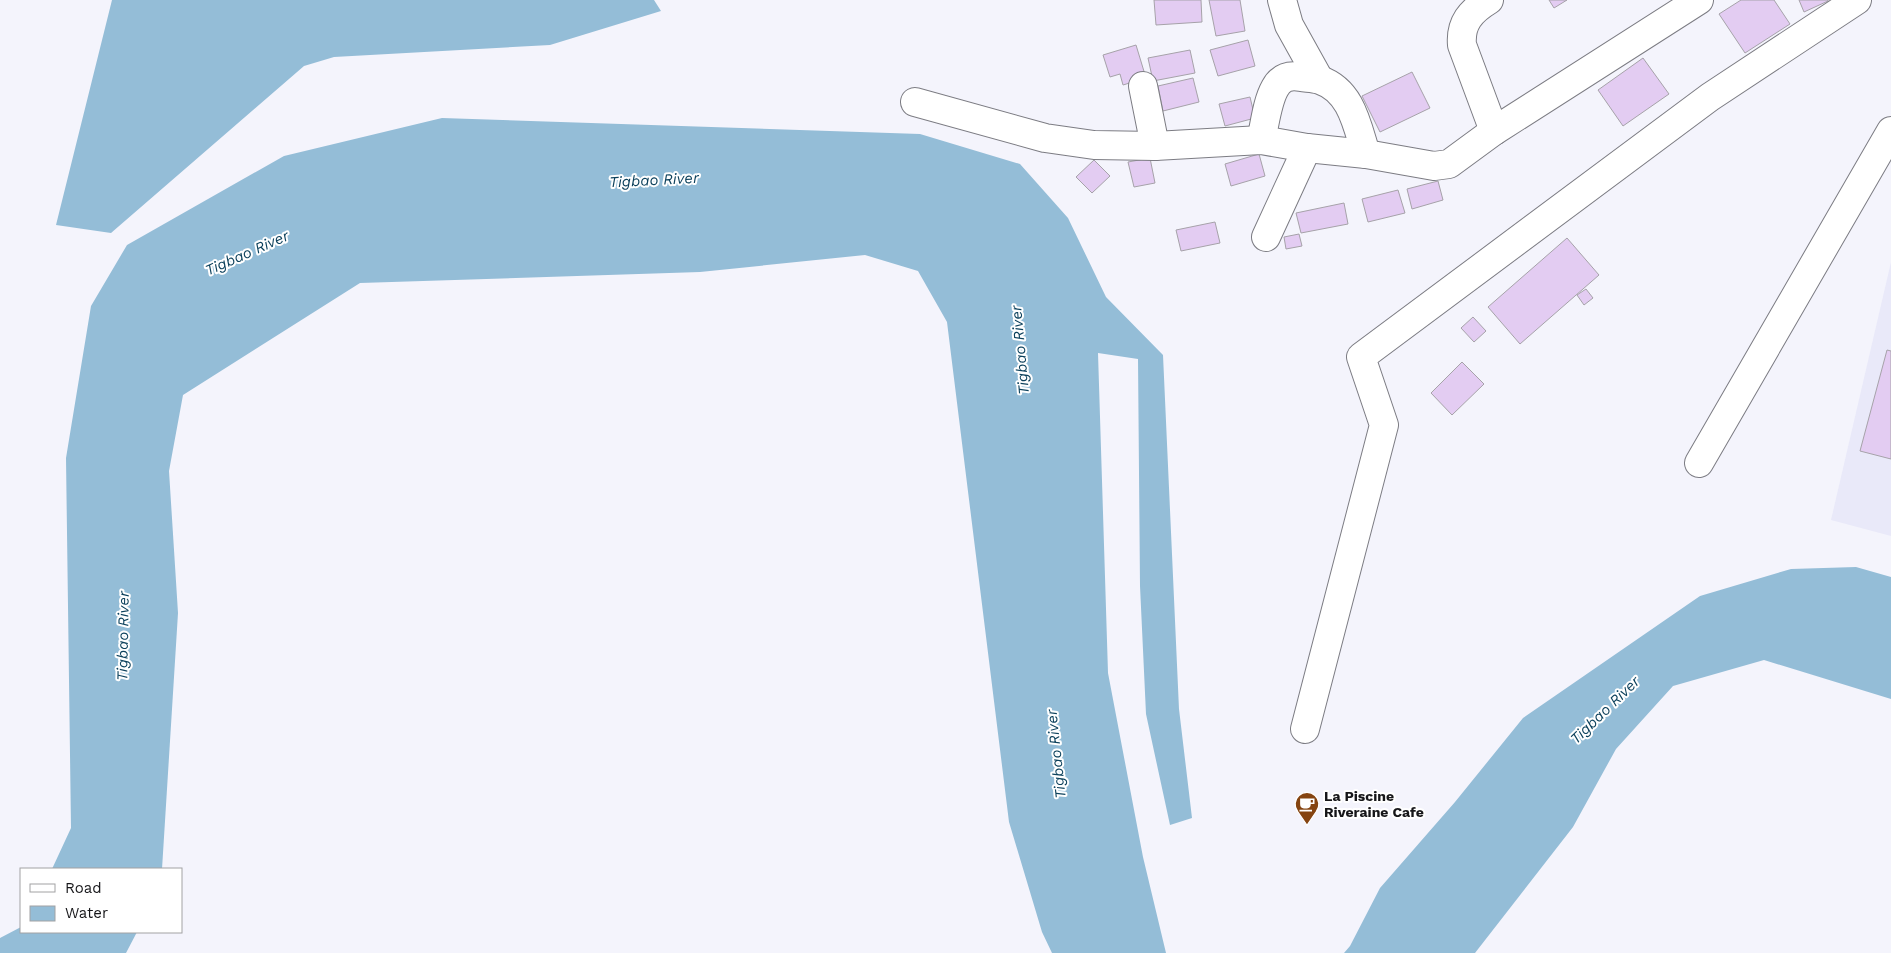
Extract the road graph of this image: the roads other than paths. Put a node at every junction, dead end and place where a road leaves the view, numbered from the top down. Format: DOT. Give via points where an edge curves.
graph roads {
  1 [pos="1282,0"];
  2 [pos="1489,0"];
  3 [pos="1699,0"];
  4 [pos="1857,0"];
  5 [pos="1319,79"];
  6 [pos="1143,86"];
  7 [pos="915,102"];
  8 [pos="1494,131"];
  9 [pos="1891,131"];
  10 [pos="1261,140"];
  11 [pos="1155,146"];
  12 [pos="1307,148"];
  13 [pos="1366,154"];
  14 [pos="1266,237"];
  15 [pos="1699,463"];
  16 [pos="1305,729"];
  1 -- 5 [label="street" via="1289,25"];
  2 -- 8 [label="street" via="1468,16 1461,36"];
  3 -- 8 [label="street"];
  4 -- 16 [label="street" via="1710,97 1361,357 1384,424"];
  5 -- 10 [label="street" via="1284,77 1275,87"];
  5 -- 13 [label="street" via="1346,98"];
  6 -- 11 [label="street"];
  7 -- 11 [label="street" via="1045,138 1094,145"];
  8 -- 13 [label="street" via="1449,164 1434,166"];
  9 -- 15 [label="street"];
  10 -- 11 [label="street"];
  10 -- 12 [label="street"];
  12 -- 13 [label="street"];
  12 -- 14 [label="street"];
}
